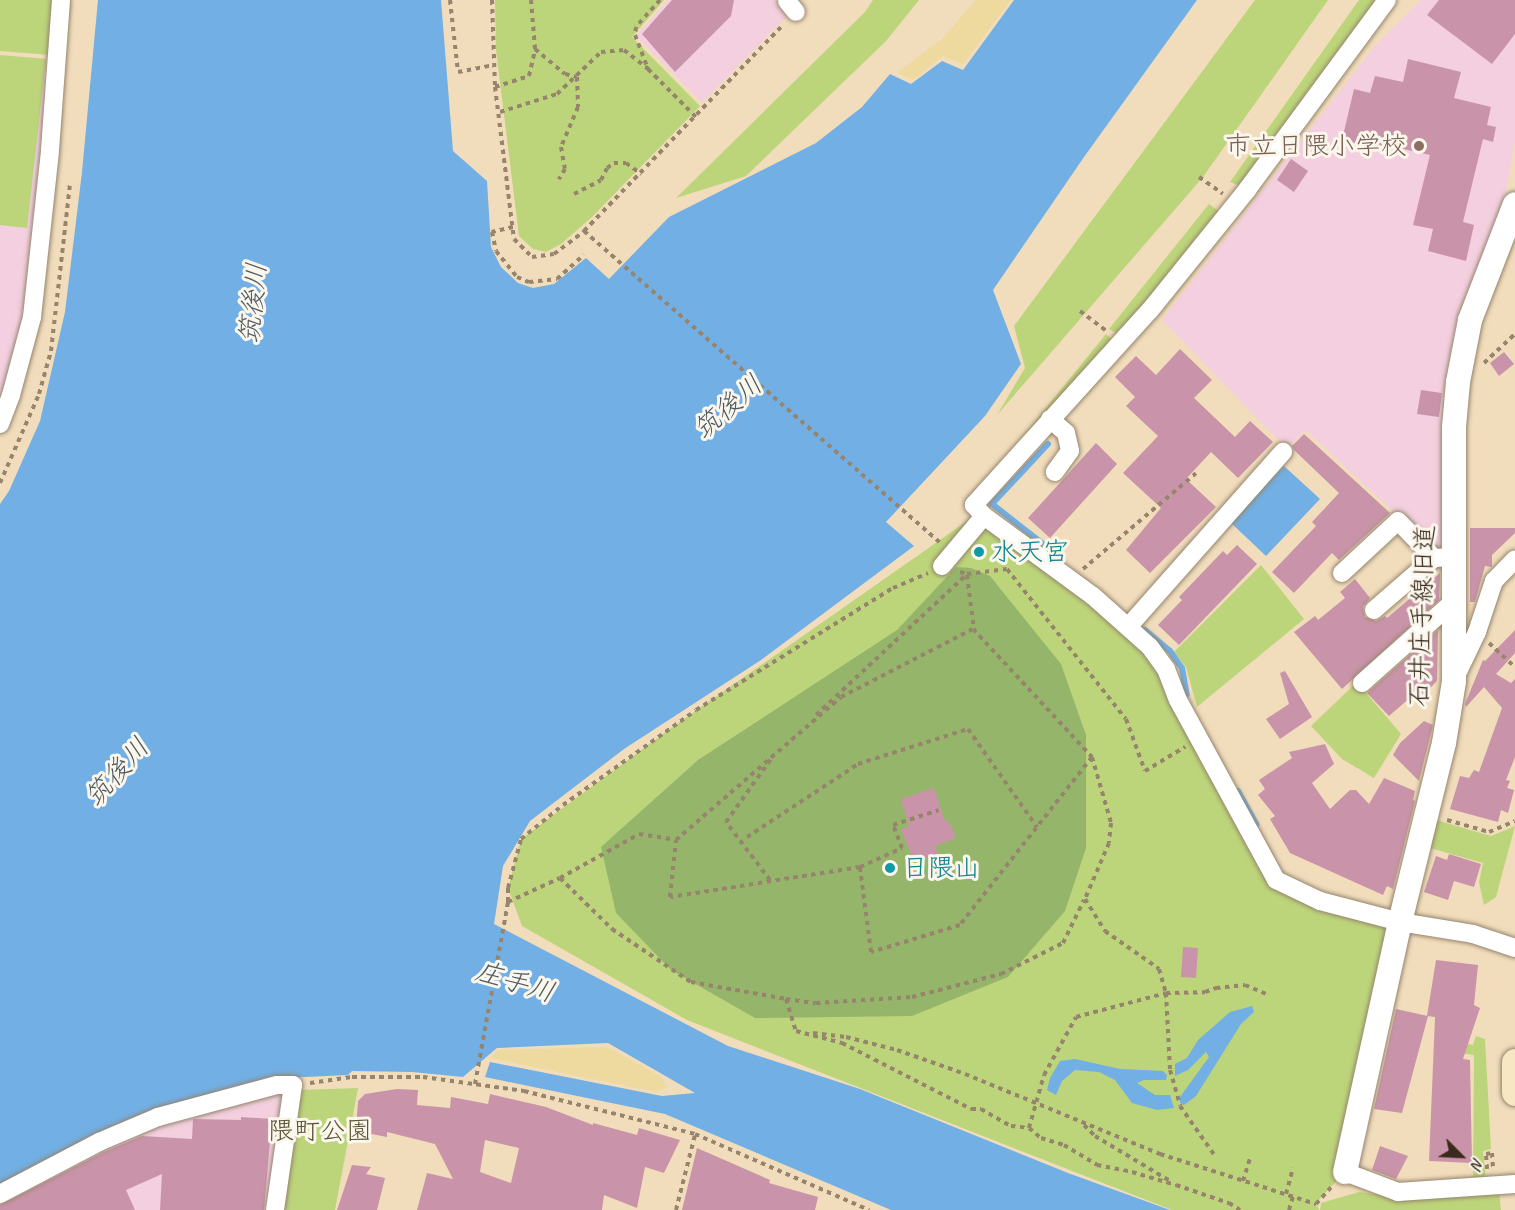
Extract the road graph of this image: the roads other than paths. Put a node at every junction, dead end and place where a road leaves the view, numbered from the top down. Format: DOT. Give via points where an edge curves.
graph roads {
  1 [pos="61,0"];
  2 [pos="1387,0"];
  3 [pos="1515,204"];
  4 [pos="1050,419"];
  5 [pos="0,424"];
  6 [pos="1283,452"];
  7 [pos="1055,472"];
  8 [pos="984,516"];
  9 [pos="1444,557"];
  10 [pos="1515,559"];
  11 [pos="942,566"];
  12 [pos="1342,573"];
  13 [pos="1454,601"];
  14 [pos="1374,610"];
  15 [pos="1128,627"];
  16 [pos="1454,681"];
  17 [pos="1362,683"];
  18 [pos="1400,922"];
  19 [pos="1515,948"];
  20 [pos="1515,1062"];
  21 [pos="1515,1091"];
  22 [pos="1345,1172"];
  23 [pos="1515,1184"];
  24 [pos="0,1194"];
  25 [pos="275,1210"];
  1 -- 5 [label="street" via="32,317"];
  2 -- 4 [label="street" via="1236,203 1150,310"];
  3 -- 9 [label="street, 石井庄手線旧道" via="1470,320 1458,382"];
  4 -- 7 [label="street" via="1066,433 1070,451"];
  4 -- 8 [label="street" via="974,505"];
  6 -- 15 [label="street"];
  8 -- 11 [label="street"];
  8 -- 15 [label="street" via="1071,579"];
  9 -- 12 [label="street" via="1398,521"];
  9 -- 13 [label="street, 石井庄手線旧道"];
  9 -- 14 [label="street"];
  10 -- 16 [label="street" via="1494,581 1477,632"];
  13 -- 16 [label="street, 石井庄手線旧道"];
  13 -- 17 [label="street"];
  15 -- 18 [label="street" via="1166,669 1178,700 1276,880 1320,901"];
  16 -- 18 [label="street, 石井庄手線旧道" via="1444,743"];
  18 -- 19 [label="street" via="1473,934"];
  18 -- 22 [label="street, 石井庄手線旧道"];
  20 -- 21 [label="main road"];
  22 -- 23 [label="street" via="1398,1192"];
  24 -- 25 [label="street" via="158,1116 277,1085 293,1085"];
}
